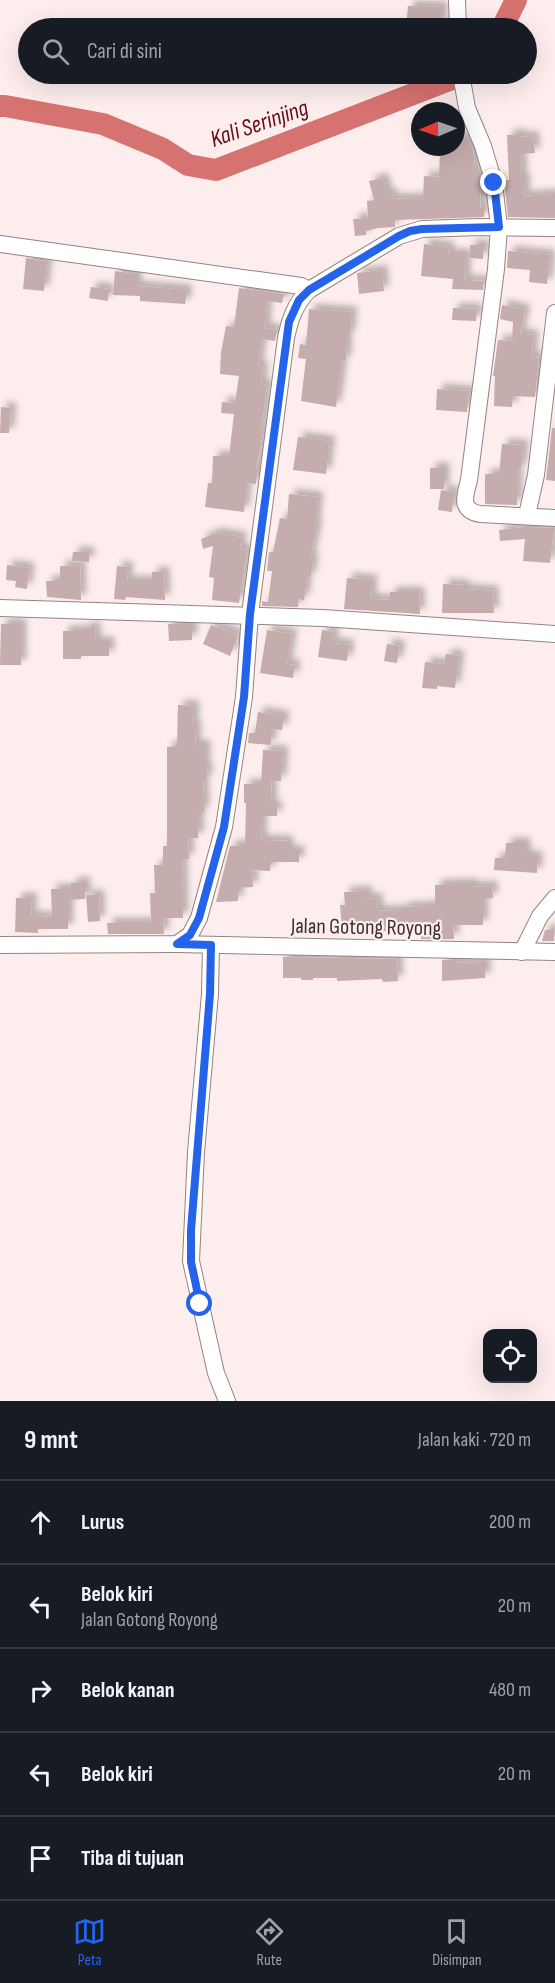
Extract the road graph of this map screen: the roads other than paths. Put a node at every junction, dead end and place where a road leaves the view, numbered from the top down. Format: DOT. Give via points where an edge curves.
graph roads {
  1 [pos="457,0"];
  2 [pos="458,18"];
  3 [pos="462,84"];
  4 [pos="499,227"];
  5 [pos="555,228"];
  6 [pos="0,244"];
  7 [pos="309,290"];
  8 [pos="555,313"];
  9 [pos="527,515"];
  10 [pos="555,518"];
  11 [pos="0,608"];
  12 [pos="250,614"];
  13 [pos="555,634"];
  14 [pos="555,898"];
  15 [pos="177,944"];
  16 [pos="0,945"];
  17 [pos="211,945"];
  18 [pos="522,952"];
  19 [pos="555,952"];
  20 [pos="227,1401"];
  1 -- 2 [label="street"];
  3 -- 4 [label="street" via="494,183"];
  4 -- 5 [label="street"];
  4 -- 7 [label="street" via="410,231"];
  4 -- 9 [label="street" via="464,498 471,512"];
  6 -- 7 [label="street"];
  7 -- 12 [label="street" via="299,300 289,322"];
  8 -- 9 [label="street" via="536,475"];
  9 -- 10 [label="street"];
  11 -- 12 [label="street"];
  12 -- 13 [label="street"];
  12 -- 15 [label="street" via="244,697 224,827 199,918 190,935"];
  14 -- 18 [label="street" via="540,916"];
  15 -- 16 [label="street, Jalan Gotong Royong"];
  15 -- 17 [label="street, Jalan Gotong Royong"];
  17 -- 18 [label="street, Jalan Gotong Royong"];
  17 -- 20 [label="street" via="191,1262 216,1373"];
  18 -- 19 [label="street, Jalan Gotong Royong"];
}
